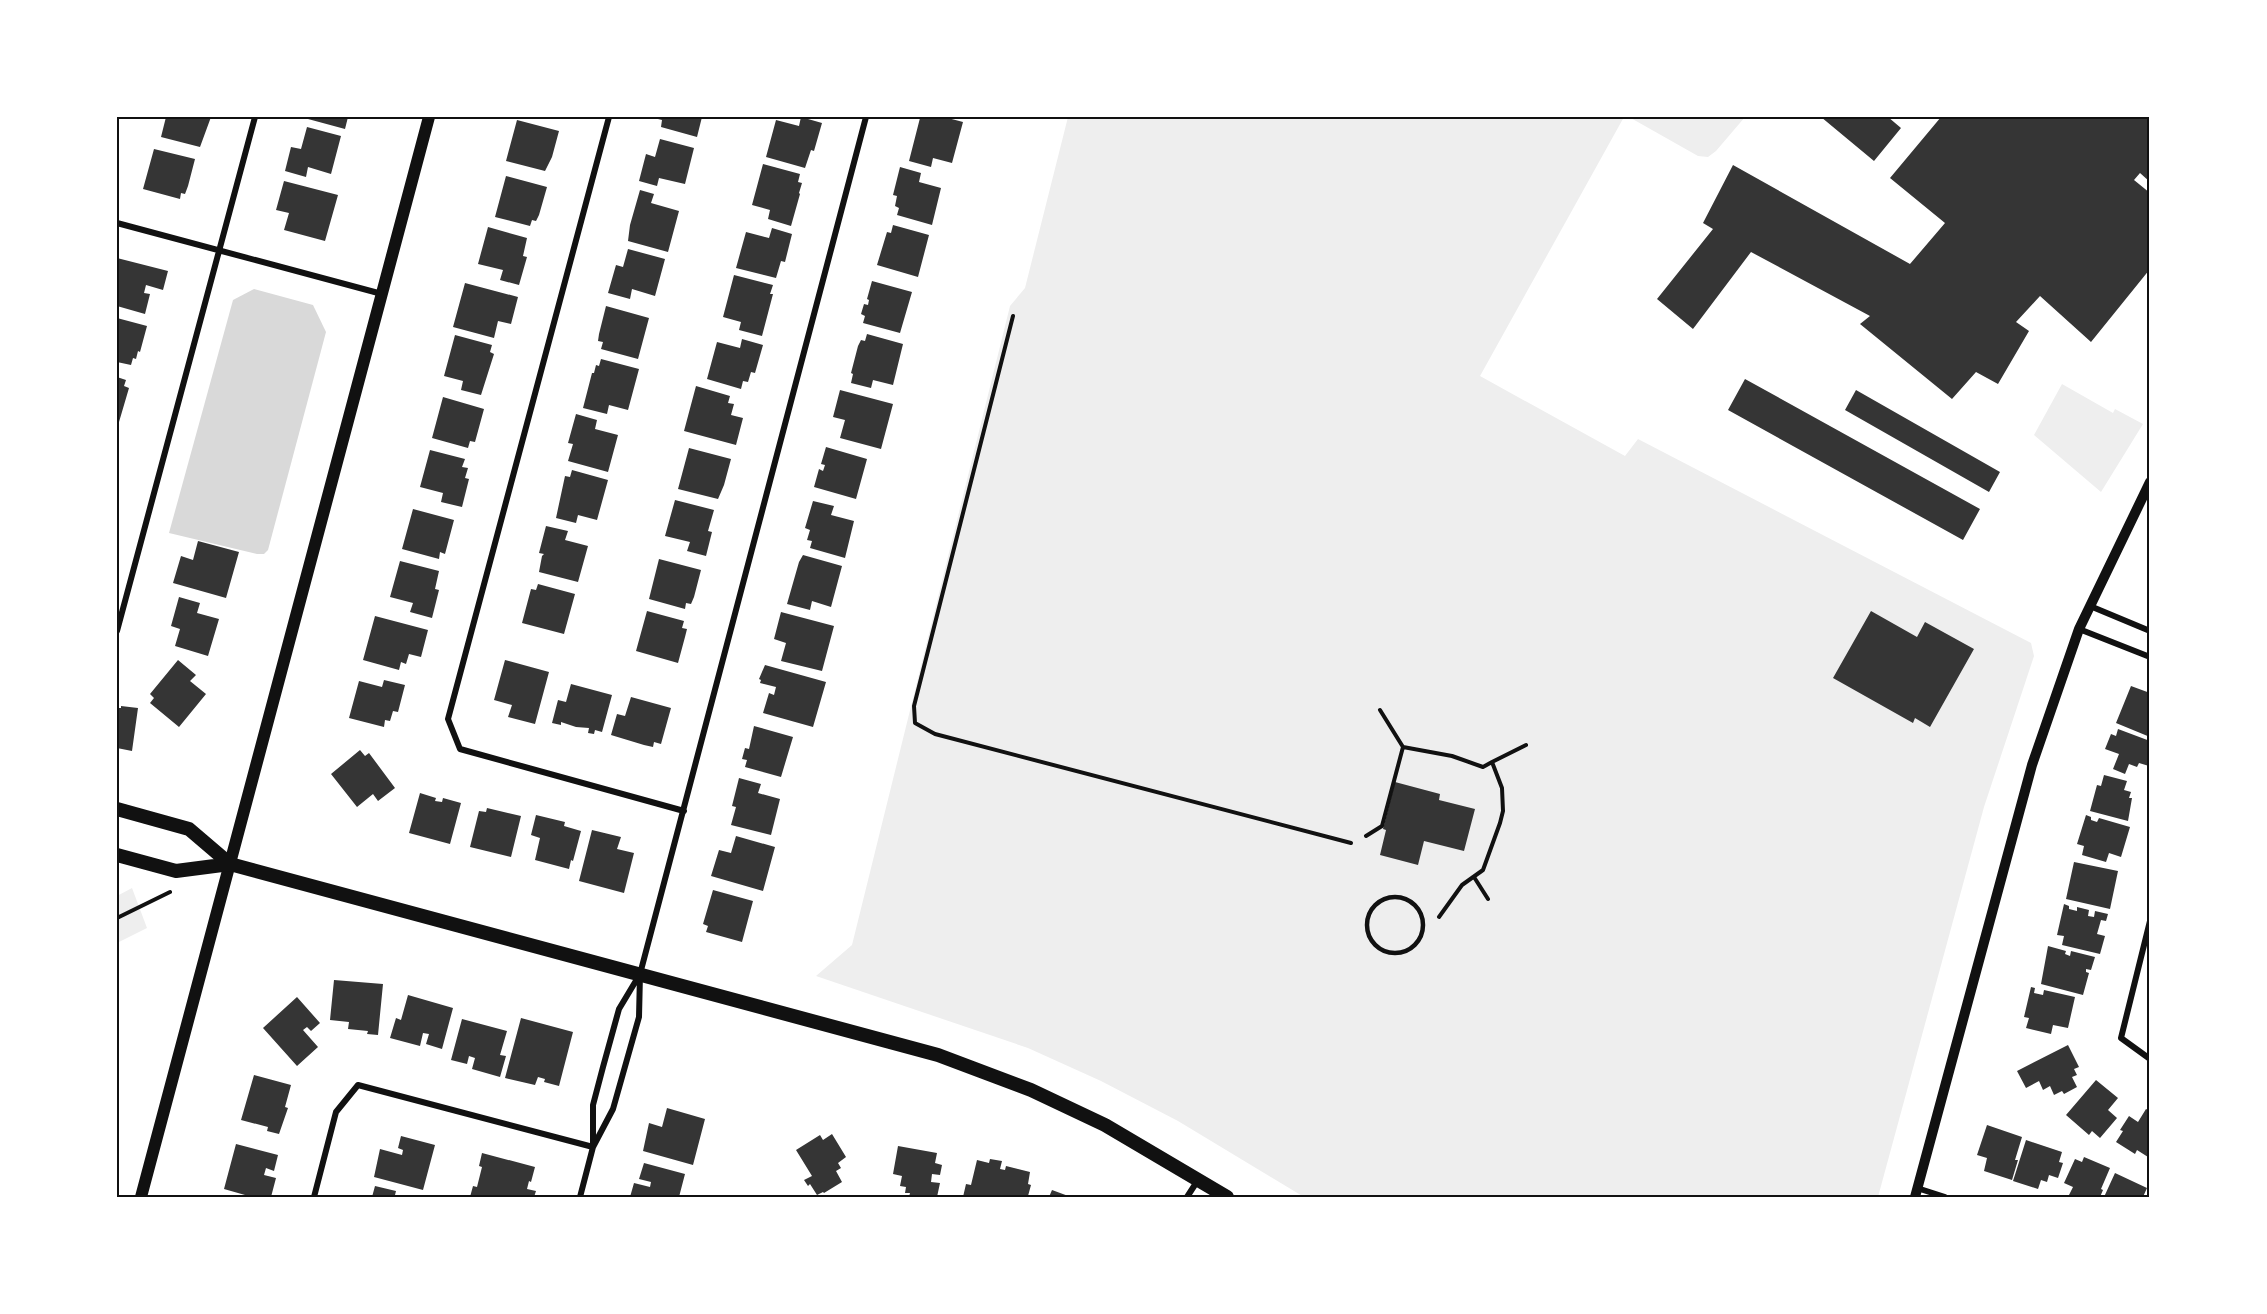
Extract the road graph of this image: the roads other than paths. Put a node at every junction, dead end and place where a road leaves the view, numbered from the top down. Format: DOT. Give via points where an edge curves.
graph roads {
  1 [pos="255,117"];
  2 [pos="429,117"];
  3 [pos="609,117"];
  4 [pos="866,117"];
  5 [pos="117,223"];
  6 [pos="220,249"];
  7 [pos="382,294"];
  8 [pos="2150,482"];
  9 [pos="2090,606"];
  10 [pos="2079,629"];
  11 [pos="117,631"];
  12 [pos="2150,632"];
  13 [pos="2150,657"];
  14 [pos="117,809"];
  15 [pos="684,811"];
  16 [pos="117,855"];
  17 [pos="230,864"];
  18 [pos="1371,910"];
  19 [pos="2150,921"];
  20 [pos="640,974"];
  21 [pos="2150,1059"];
  22 [pos="593,1147"];
  23 [pos="1198,1179"];
  24 [pos="1916,1193"];
  25 [pos="141,1197"];
  26 [pos="314,1197"];
  27 [pos="580,1197"];
  28 [pos="1186,1197"];
  29 [pos="1227,1197"];
  30 [pos="1945,1197"];
  1 -- 6 [label="street"];
  2 -- 7 [label="main road"];
  3 -- 15 [label="street" via="448,719 460,749"];
  4 -- 15 [label="street"];
  5 -- 6 [label="street"];
  6 -- 7 [label="street"];
  6 -- 11 [label="street"];
  7 -- 17 [label="main road"];
  8 -- 9 [label="street"];
  9 -- 10 [label="street"];
  9 -- 12 [label="street"];
  10 -- 13 [label="street"];
  10 -- 24 [label="street" via="2014,824"];
  14 -- 17 [label="main road" via="189,829"];
  15 -- 20 [label="street"];
  16 -- 17 [label="main road" via="176,871"];
  17 -- 20 [label="main road"];
  17 -- 25 [label="main road"];
  18 -- 18 [label="lane" via="1369,936 1380,949 1398,953 1415,945 1421,937 1422,917 1411,902 1394,897 1377,903"];
  19 -- 21 [label="street" via="2121,1038"];
  20 -- 22 [label="street" via="639,1017 613,1109"];
  20 -- 22 [label="street" via="619,1009 603,1067 593,1105"];
  20 -- 23 [label="main road" via="938,1055 1031,1090 1105,1125"];
  22 -- 26 [label="street" via="358,1085 336,1112"];
  22 -- 27 [label="street"];
  23 -- 28 [label="street"];
  23 -- 29 [label="main road"];
  24 -- 30 [label="street"];
}
